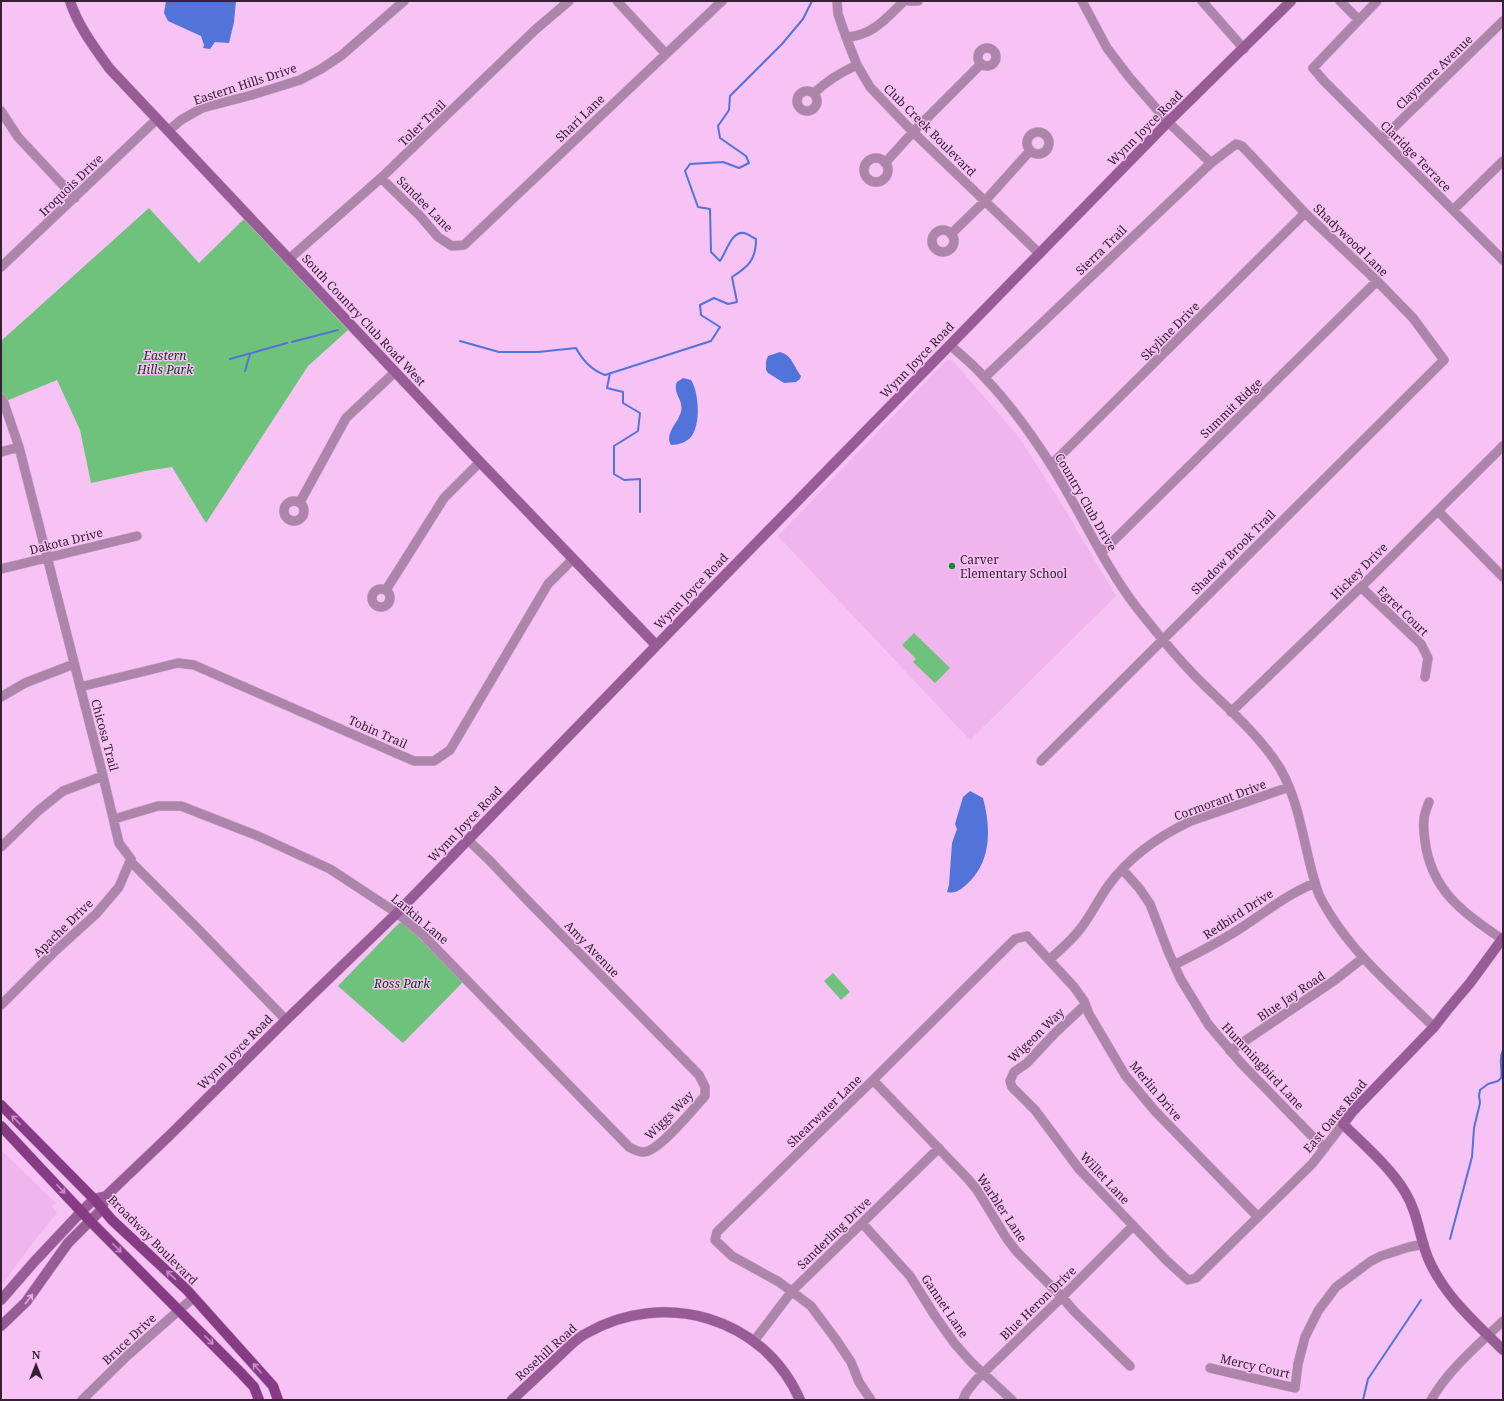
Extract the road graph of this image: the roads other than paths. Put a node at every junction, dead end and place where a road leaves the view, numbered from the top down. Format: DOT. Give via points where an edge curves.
graph roads {
  1 [pos="70,1"];
  2 [pos="404,1"];
  3 [pos="569,1"];
  4 [pos="617,1"];
  5 [pos="722,1"];
  6 [pos="837,1"];
  7 [pos="904,1"];
  8 [pos="910,1"];
  9 [pos="918,1"];
  10 [pos="1082,1"];
  11 [pos="1202,1"];
  12 [pos="1291,1"];
  13 [pos="1340,1"];
  14 [pos="1377,1"];
  15 [pos="1359,20"];
  16 [pos="1503,21"];
  17 [pos="846,37"];
  18 [pos="1244,48"];
  19 [pos="666,54"];
  20 [pos="857,64"];
  21 [pos="981,64"];
  22 [pos="814,94"];
  23 [pos="1,111"];
  24 [pos="157,119"];
  25 [pos="1168,122"];
  26 [pos="168,131"];
  27 [pos="913,132"];
  28 [pos="1382,139"];
  29 [pos="1236,144"];
  30 [pos="1030,151"];
  31 [pos="1503,161"];
  32 [pos="885,163"];
  33 [pos="1211,163"];
  34 [pos="381,178"];
  35 [pos="75,198"];
  36 [pos="985,201"];
  37 [pos="1453,210"];
  38 [pos="1305,213"];
  39 [pos="951,234"];
  40 [pos="452,246"];
  41 [pos="1040,254"];
  42 [pos="289,259"];
  43 [pos="1503,260"];
  44 [pos="1,267"];
  45 [pos="1377,281"];
  46 [pos="950,345"];
  47 [pos="1444,360"];
  48 [pos="395,372"];
  49 [pos="985,377"];
  50 [pos="1,398"];
  51 [pos="1503,446"];
  52 [pos="19,447"];
  53 [pos="1,452"];
  54 [pos="480,462"];
  55 [pos="1051,465"];
  56 [pos="300,502"];
  57 [pos="1438,511"];
  58 [pos="137,536"];
  59 [pos="1101,553"];
  60 [pos="48,558"];
  61 [pos="573,559"];
  62 [pos="1,569"];
  63 [pos="1503,577"];
  64 [pos="1361,587"];
  65 [pos="386,590"];
  66 [pos="1163,639"];
  67 [pos="656,645"];
  68 [pos="74,664"];
  69 [pos="1425,677"];
  70 [pos="80,687"];
  71 [pos="1,697"];
  72 [pos="1231,712"];
  73 [pos="1040,761"];
  74 [pos="104,776"];
  75 [pos="1289,787"];
  76 [pos="1429,802"];
  77 [pos="114,819"];
  78 [pos="468,840"];
  79 [pos="1,847"];
  80 [pos="130,861"];
  81 [pos="1122,870"];
  82 [pos="1315,883"];
  83 [pos="397,913"];
  84 [pos="1020,937"];
  85 [pos="1502,939"];
  86 [pos="1363,958"];
  87 [pos="1049,960"];
  88 [pos="1174,965"];
  89 [pos="1,1005"];
  90 [pos="1086,1005"];
  91 [pos="286,1020"];
  92 [pos="1434,1027"];
  93 [pos="1230,1051"];
  94 [pos="699,1075"];
  95 [pos="873,1080"];
  96 [pos="1012,1087"];
  97 [pos="1,1105"];
  98 [pos="1343,1124"];
  99 [pos="1,1126"];
  100 [pos="31,1136"];
  101 [pos="20,1146"];
  102 [pos="629,1147"];
  103 [pos="939,1148"];
  104 [pos="1325,1148"];
  105 [pos="106,1196"];
  106 [pos="94,1199"];
  107 [pos="102,1209"];
  108 [pos="82,1211"];
  109 [pos="1257,1216"];
  110 [pos="90,1221"];
  111 [pos="862,1223"];
  112 [pos="1133,1226"];
  113 [pos="1424,1244"];
  114 [pos="1188,1280"];
  115 [pos="792,1291"];
  116 [pos="1062,1297"];
  117 [pos="193,1298"];
  118 [pos="1,1300"];
  119 [pos="178,1309"];
  120 [pos="3,1321"];
  121 [pos="1503,1321"];
  122 [pos="1488,1335"];
  123 [pos="754,1341"];
  124 [pos="1503,1350"];
  125 [pos="1130,1366"];
  126 [pos="1210,1368"];
  127 [pos="983,1373"];
  128 [pos="82,1400"];
  129 [pos="259,1400"];
  130 [pos="278,1400"];
  131 [pos="512,1400"];
  132 [pos="800,1400"];
  133 [pos="871,1400"];
  134 [pos="963,1400"];
  135 [pos="1012,1400"];
  136 [pos="1431,1400"];
  1 -- 24 [label="street, South Country Club Road West" via="89,40 108,68"];
  2 -- 26 [label="street, Eastern Hills Drive" via="342,55 321,69 300,80 202,108"];
  3 -- 34 [label="street, Toler Trail" via="535,30"];
  4 -- 19 [label="street"];
  5 -- 19 [label="street, Shari Lane"];
  6 -- 17 [label="street, Club Creek Boulevard" via="838,14"];
  7 -- 17 [label="street" via="882,23 867,33"];
  8 -- 9 [label="street"];
  10 -- 25 [label="street" via="1107,48"];
  11 -- 18 [label="street"];
  12 -- 18 [label="street, Wynn Joyce Road"];
  13 -- 15 [label="street"];
  14 -- 15 [label="street"];
  15 -- 28 [label="street, Claridge Terrace" via="1312,68"];
  16 -- 28 [label="street, Claymore Avenue"];
  17 -- 20 [label="street, Club Creek Boulevard"];
  18 -- 25 [label="street, Wynn Joyce Road"];
  19 -- 40 [label="street, Shari Lane" via="464,245"];
  20 -- 22 [label="street" via="823,84"];
  20 -- 27 [label="street, Club Creek Boulevard" via="870,87"];
  21 -- 27 [label="street"];
  23 -- 35 [label="street" via="18,137"];
  24 -- 26 [label="street, South Country Club Road West"];
  24 -- 35 [label="street, Iroquois Drive"];
  25 -- 33 [label="street"];
  25 -- 41 [label="street, Wynn Joyce Road"];
  26 -- 42 [label="street, South Country Club Road West"];
  27 -- 32 [label="street"];
  27 -- 36 [label="street, Club Creek Boulevard"];
  28 -- 37 [label="street, Claridge Terrace"];
  29 -- 33 [label="street, Sierra Trail"];
  29 -- 38 [label="street, Shadywood Lane" via="1242,146"];
  30 -- 36 [label="street"];
  31 -- 37 [label="street"];
  33 -- 49 [label="street, Sierra Trail"];
  34 -- 40 [label="street, Sandee Lane" via="438,237"];
  34 -- 42 [label="street, Toler Trail"];
  35 -- 44 [label="street, Iroquois Drive"];
  36 -- 39 [label="street"];
  36 -- 41 [label="street, Club Creek Boulevard"];
  37 -- 43 [label="street, Claridge Terrace"];
  38 -- 45 [label="street, Shadywood Lane"];
  38 -- 55 [label="street, Skyline Drive"];
  41 -- 46 [label="street, Wynn Joyce Road"];
  42 -- 48 [label="street, South Country Club Road West"];
  45 -- 47 [label="street, Shadywood Lane" via="1413,318"];
  45 -- 59 [label="street, Summit Ridge"];
  46 -- 49 [label="street, Country Club Drive"];
  46 -- 67 [label="street, Wynn Joyce Road"];
  47 -- 66 [label="street, Shadow Brook Trail"];
  48 -- 54 [label="street, South Country Club Road West"];
  48 -- 56 [label="street" via="346,418"];
  49 -- 55 [label="street, Country Club Drive" via="1014,412"];
  50 -- 52 [label="street, Chicosa Trail"];
  51 -- 57 [label="street, Hickey Drive"];
  52 -- 53 [label="street"];
  52 -- 60 [label="street, Chicosa Trail"];
  54 -- 61 [label="street, South Country Club Road West"];
  54 -- 65 [label="street" via="444,498"];
  55 -- 59 [label="street, Country Club Drive"];
  57 -- 63 [label="street"];
  57 -- 64 [label="street, Hickey Drive"];
  58 -- 60 [label="street, Dakota Drive"];
  59 -- 66 [label="street, Country Club Drive" via="1135,606"];
  60 -- 62 [label="street, Dakota Drive"];
  60 -- 68 [label="street, Chicosa Trail"];
  61 -- 67 [label="street, South Country Club Road West"];
  61 -- 70 [label="street, Tobin Trail" via="548,584 450,750 434,762 414,761 194,665 178,663"];
  64 -- 69 [label="street, Egret Court" via="1421,644 1428,658"];
  64 -- 72 [label="street, Hickey Drive"];
  66 -- 72 [label="street, Country Club Drive"];
  66 -- 73 [label="street, Shadow Brook Trail"];
  67 -- 78 [label="street, Wynn Joyce Road"];
  68 -- 70 [label="street, Chicosa Trail"];
  68 -- 71 [label="street" via="25,683"];
  70 -- 74 [label="street, Chicosa Trail"];
  72 -- 75 [label="street, Country Club Drive" via="1270,754"];
  74 -- 77 [label="street, Chicosa Trail"];
  74 -- 79 [label="street" via="64,791 38,811"];
  75 -- 81 [label="street, Cormorant Drive" via="1176,828 1148,846"];
  75 -- 82 [label="street, Country Club Drive"];
  76 -- 85 [label="street" via="1423,829 1429,864 1436,878 1446,893 1473,920"];
  77 -- 80 [label="street, Chicosa Trail" via="119,843"];
  77 -- 83 [label="street, Larkin Lane" via="158,806 181,806 311,860"];
  78 -- 83 [label="street, Wynn Joyce Road"];
  78 -- 94 [label="street, Amy Avenue"];
  80 -- 89 [label="street, Apache Drive" via="119,887 96,914"];
  80 -- 91 [label="street, Chicosa Trail"];
  81 -- 87 [label="street, Cormorant Drive" via="1108,886 1081,928"];
  81 -- 88 [label="street, Hummingbird Lane" via="1150,904"];
  82 -- 86 [label="street, Country Club Drive" via="1331,916"];
  82 -- 88 [label="street, Redbird Drive" via="1282,899 1244,926"];
  83 -- 91 [label="street, Wynn Joyce Road"];
  83 -- 102 [label="street, Larkin Lane" via="468,980"];
  84 -- 87 [label="street, Merlin Drive" via="1026,936"];
  84 -- 95 [label="street, Shearwater Lane" via="1015,939"];
  85 -- 92 [label="street, East Oates Road"];
  86 -- 92 [label="street, Country Club Drive"];
  86 -- 93 [label="street, Blue Jay Road"];
  87 -- 90 [label="street, Merlin Drive" via="1074,987"];
  88 -- 93 [label="street, Hummingbird Lane" via="1197,1007"];
  90 -- 96 [label="street, Wigeon Way" via="1027,1063 1014,1072 1010,1081"];
  90 -- 109 [label="street, Merlin Drive" via="1125,1075 1155,1111"];
  91 -- 105 [label="street, Wynn Joyce Road"];
  92 -- 98 [label="street, East Oates Road"];
  93 -- 104 [label="street, Hummingbird Lane"];
  94 -- 102 [label="street, Wiggs Way" via="705,1086 705,1096 658,1146 645,1152"];
  95 -- 103 [label="street, Warbler Lane"];
  95 -- 115 [label="street, Shearwater Lane" via="717,1232 715,1240 732,1256 774,1278"];
  96 -- 112 [label="street, Willet Lane" via="1035,1110 1079,1169"];
  100 -- 97 [label="main road, Broadway Boulevard, one-way"];
  98 -- 104 [label="street, East Oates Road"];
  98 -- 113 [label="street" via="1395,1177 1414,1208"];
  99 -- 101 [label="main road"];
  100 -- 101 [label="main road"];
  100 -- 106 [label="main road, Broadway Boulevard"];
  101 -- 108 [label="main road, one-way"];
  103 -- 111 [label="street, Sanderling Drive"];
  103 -- 116 [label="street, Warbler Lane" via="976,1190 1017,1252"];
  104 -- 109 [label="street, East Oates Road" via="1312,1164"];
  105 -- 106 [label="street, Wynn Joyce Road"];
  105 -- 107 [label="street, Wynn Joyce Road"];
  106 -- 107 [label="main road, Broadway Boulevard"];
  106 -- 108 [label="street"];
  107 -- 110 [label="street, Wynn Joyce Road"];
  117 -- 107 [label="main road, Broadway Boulevard, one-way"];
  108 -- 110 [label="main road"];
  108 -- 118 [label="street"];
  109 -- 114 [label="street, East Oates Road" via="1196,1278"];
  110 -- 119 [label="main road, one-way"];
  120 -- 110 [label="street, Wynn Joyce Road, one-way" via="26,1302 68,1243"];
  111 -- 115 [label="street, Sanderling Drive"];
  111 -- 127 [label="street, Gannet Lane" via="910,1276 949,1336"];
  112 -- 114 [label="street, Willet Lane"];
  112 -- 116 [label="street, Blue Heron Drive"];
  113 -- 122 [label="street" via="1435,1271 1451,1296"];
  113 -- 126 [label="street, Mercy Court" via="1381,1256 1336,1287 1318,1311 1305,1337 1295,1388"];
  115 -- 123 [label="street, Sanderling Drive"];
  115 -- 133 [label="street" via="811,1306 825,1324 851,1362"];
  116 -- 125 [label="street, Warbler Lane"];
  116 -- 127 [label="street, Blue Heron Drive"];
  117 -- 119 [label="street, Bruce Drive"];
  130 -- 117 [label="main road, Broadway Boulevard, one-way" via="273,1386"];
  119 -- 128 [label="street, Bruce Drive"];
  119 -- 129 [label="main road, one-way" via="254,1387"];
  121 -- 122 [label="street"];
  122 -- 124 [label="street"];
  122 -- 136 [label="street" via="1450,1372"];
  123 -- 131 [label="street, Rosehill Road" via="723,1324 688,1314 659,1312 627,1316 605,1323 578,1338"];
  123 -- 132 [label="street, Rosehill Road" via="770,1354 784,1371"];
  127 -- 134 [label="street, Blue Heron Drive" via="970,1387"];
  127 -- 135 [label="street, Gannet Lane"];
}
